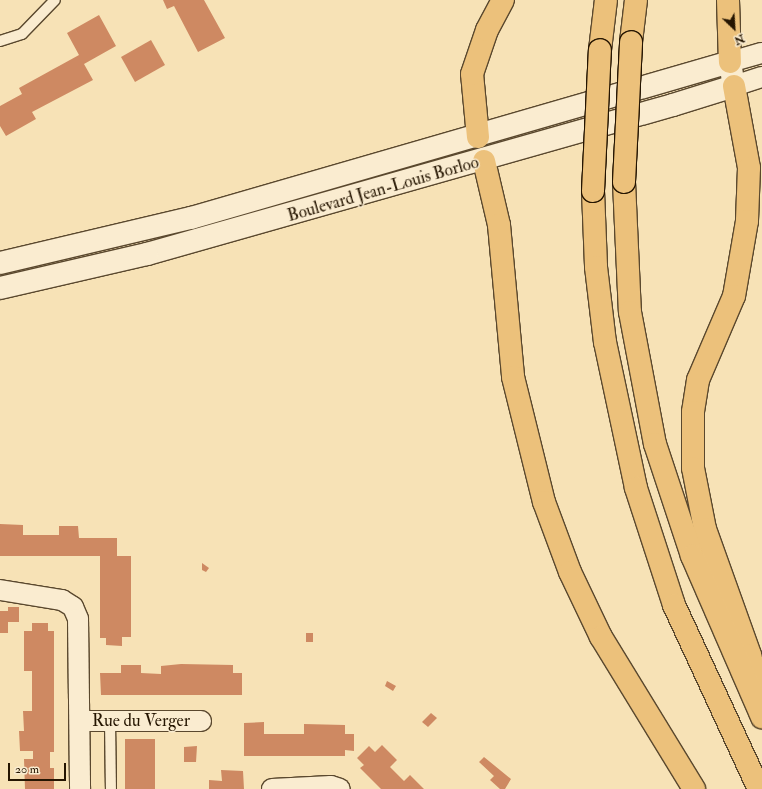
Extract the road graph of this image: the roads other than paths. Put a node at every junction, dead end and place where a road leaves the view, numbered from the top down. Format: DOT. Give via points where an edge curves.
graph roads {
  1 [pos="55,0"];
  2 [pos="503,0"];
  3 [pos="606,0"];
  4 [pos="636,0"];
  5 [pos="728,0"];
  6 [pos="0,41"];
  7 [pos="762,52"];
  8 [pos="730,62"];
  9 [pos="762,77"];
  10 [pos="734,86"];
  11 [pos="478,137"];
  12 [pos="484,161"];
  13 [pos="0,263"];
  14 [pos="0,288"];
  15 [pos="0,590"];
  16 [pos="762,701"];
  17 [pos="762,717"];
  18 [pos="80,721"];
  19 [pos="110,721"];
  20 [pos="201,721"];
  21 [pos="80,789"];
  22 [pos="111,789"];
  23 [pos="272,789"];
  24 [pos="340,789"];
  25 [pos="694,789"];
  26 [pos="759,789"];
  1 -- 6 [label="lane" via="22,34"];
  2 -- 11 [label="highway" via="487,30 472,74"];
  3 -- 26 [label="highway, bridge" via="600,50 593,191 602,325 618,415 636,488 687,639"];
  4 -- 17 [label="highway, bridge" via="631,42 624,182 630,312 655,444 692,556"];
  5 -- 8 [label="highway"];
  7 -- 8 [label="street, Boulevard Jean-Louis Borloo"];
  8 -- 10 [label="main road"];
  8 -- 11 [label="main road, Boulevard Jean-Louis Borloo"];
  9 -- 10 [label="street, Boulevard Jean-Louis Borloo"];
  10 -- 12 [label="main road, Boulevard Jean-Louis Borloo"];
  10 -- 16 [label="highway" via="749,168 747,221 734,296 698,380 693,456 705,529 750,655"];
  11 -- 12 [label="main road"];
  11 -- 13 [label="main road, Boulevard Jean-Louis Borloo" via="191,218"];
  12 -- 14 [label="main road, Boulevard Jean-Louis Borloo" via="147,254"];
  12 -- 25 [label="highway" via="499,225 513,377 544,502 570,572 601,637"];
  15 -- 18 [label="street, Rue du Verger" via="62,600 73,607 80,627"];
  18 -- 19 [label="street, Rue du Verger"];
  18 -- 21 [label="street, Rue du Verger"];
  19 -- 20 [label="street, Rue du Verger"];
  19 -- 22 [label="lane"];
  23 -- 24 [label="street" via="331,786"];
}
